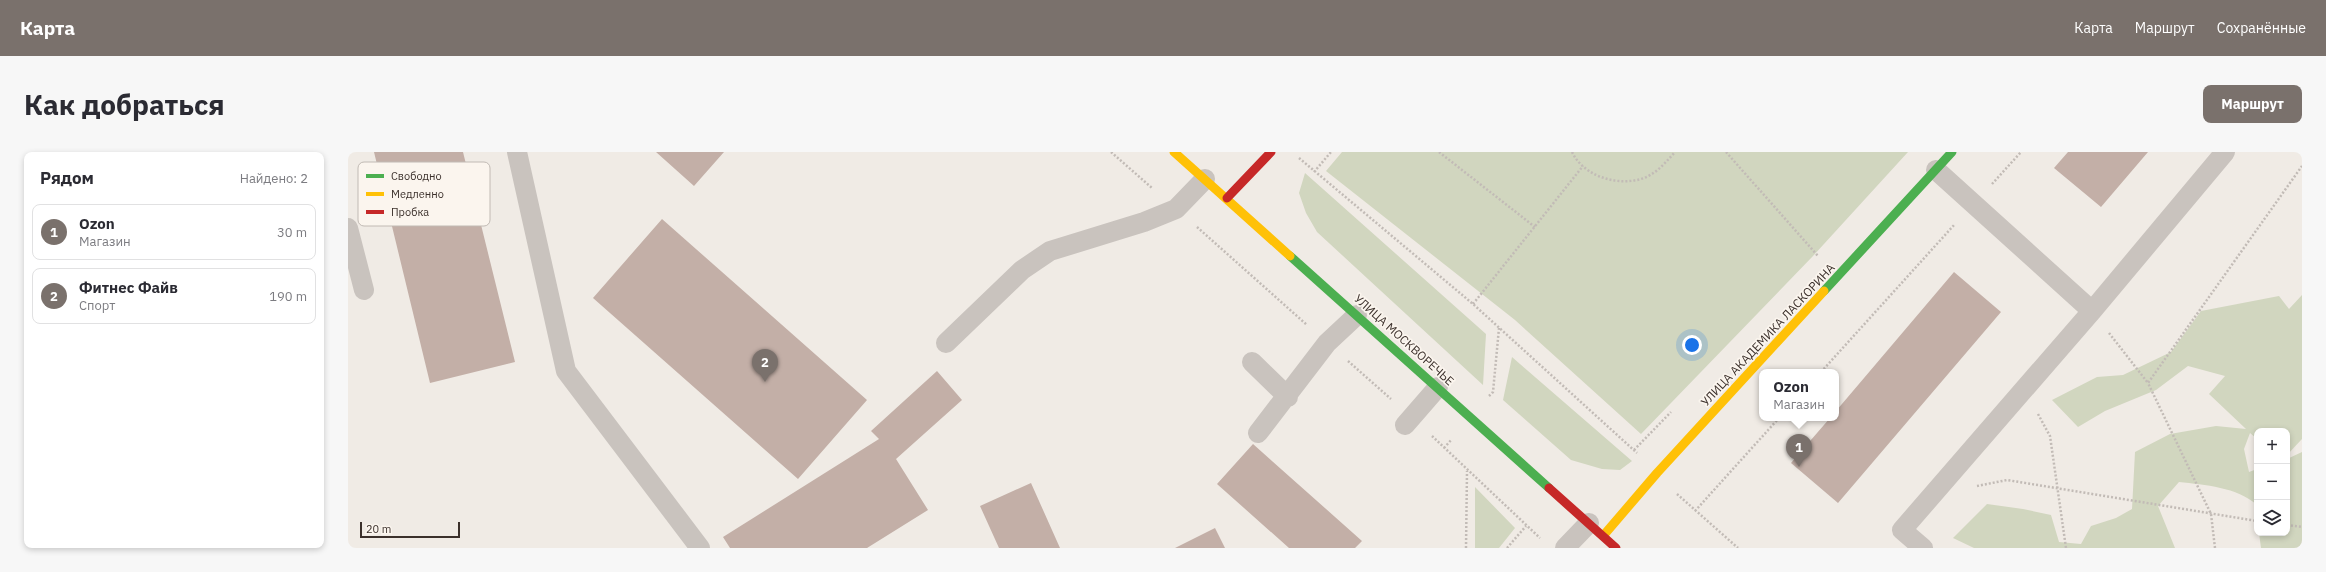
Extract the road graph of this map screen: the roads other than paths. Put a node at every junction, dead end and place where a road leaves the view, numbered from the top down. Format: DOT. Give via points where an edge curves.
graph roads {
  1 [pos="517,152"];
  2 [pos="1174,152"];
  3 [pos="1271,152"];
  4 [pos="1952,152"];
  5 [pos="2225,152"];
  6 [pos="1936,170"];
  7 [pos="1205,179"];
  8 [pos="1227,198"];
  9 [pos="348,228"];
  10 [pos="364,290"];
  11 [pos="2092,311"];
  12 [pos="1357,315"];
  13 [pos="946,343"];
  14 [pos="1252,362"];
  15 [pos="1438,388"];
  16 [pos="1288,396"];
  17 [pos="1405,426"];
  18 [pos="1258,433"];
  19 [pos="1596,529"];
  20 [pos="700,548"];
  21 [pos="1565,548"];
  22 [pos="1616,548"];
  23 [pos="1923,548"];
  1 -- 20 [label="lane" via="566,371"];
  2 -- 7 [label="main road, УЛИЦА МОСКВОРЕЧЬЕ"];
  3 -- 8 [label="main road"];
  4 -- 6 [label="main road, УЛИЦА АКАДЕМИКА ЛАСКОРИНА"];
  5 -- 11 [label="lane"];
  6 -- 11 [label="lane"];
  6 -- 19 [label="main road, УЛИЦА АКАДЕМИКА ЛАСКОРИНА" via="1657,473"];
  7 -- 8 [label="main road, УЛИЦА МОСКВОРЕЧЬЕ"];
  7 -- 13 [label="lane" via="1176,209 1144,222 1050,251 1022,270"];
  8 -- 12 [label="main road, УЛИЦА МОСКВОРЕЧЬЕ"];
  9 -- 10 [label="lane"];
  11 -- 23 [label="lane" via="1902,530"];
  12 -- 15 [label="main road, УЛИЦА МОСКВОРЕЧЬЕ"];
  12 -- 16 [label="lane" via="1327,343"];
  14 -- 16 [label="lane"];
  15 -- 17 [label="lane"];
  15 -- 19 [label="main road, УЛИЦА МОСКВОРЕЧЬЕ"];
  16 -- 18 [label="lane"];
  19 -- 21 [label="lane"];
  19 -- 22 [label="main road, УЛИЦА МОСКВОРЕЧЬЕ"];
}
